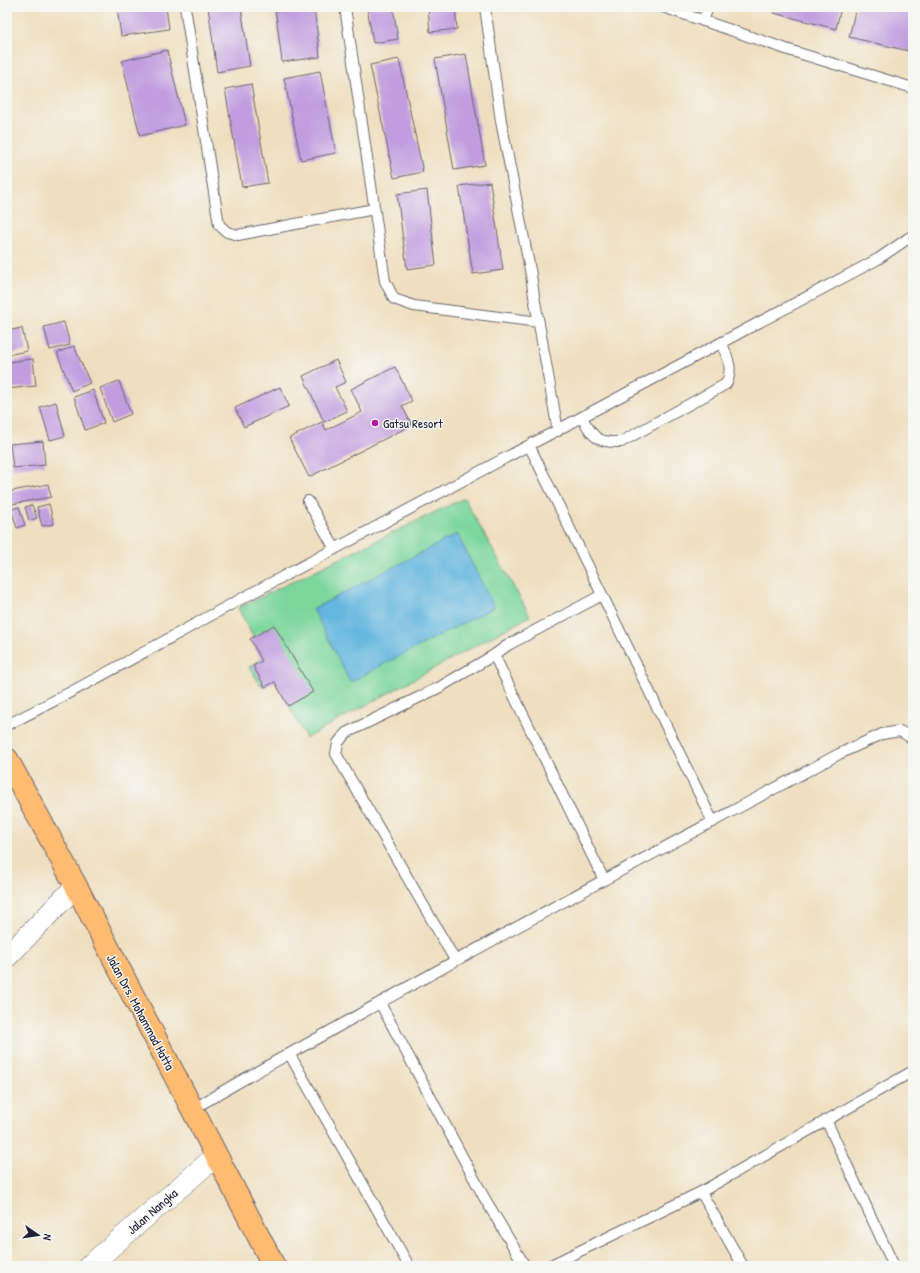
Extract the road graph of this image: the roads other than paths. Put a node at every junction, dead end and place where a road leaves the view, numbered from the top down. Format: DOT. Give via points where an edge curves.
graph roads {
  1 [pos="184,7"];
  2 [pos="345,7"];
  3 [pos="485,7"];
  4 [pos="663,7"];
  5 [pos="708,7"];
  6 [pos="703,21"];
  7 [pos="913,88"];
  8 [pos="374,209"];
  9 [pos="913,235"];
  10 [pos="539,322"];
  11 [pos="722,343"];
  12 [pos="582,418"];
  13 [pos="558,431"];
  14 [pos="530,447"];
  15 [pos="308,501"];
  16 [pos="335,549"];
  17 [pos="602,594"];
  18 [pos="494,655"];
  19 [pos="7,725"];
  20 [pos="913,739"];
  21 [pos="7,759"];
  22 [pos="713,822"];
  23 [pos="604,880"];
  24 [pos="76,886"];
  25 [pos="7,957"];
  26 [pos="455,960"];
  27 [pos="380,1003"];
  28 [pos="290,1055"];
  29 [pos="913,1071"];
  30 [pos="192,1110"];
  31 [pos="826,1120"];
  32 [pos="216,1156"];
  33 [pos="701,1192"];
  34 [pos="89,1266"];
  35 [pos="274,1266"];
  36 [pos="409,1266"];
  37 [pos="524,1266"];
  38 [pos="549,1266"];
  39 [pos="743,1266"];
  40 [pos="894,1266"];
  1 -- 8 [label="lane" via="219,225 227,232 238,235"];
  2 -- 8 [label="lane"];
  3 -- 10 [label="lane" via="501,121"];
  4 -- 6 [label="lane"];
  5 -- 6 [label="lane"];
  6 -- 7 [label="lane"];
  8 -- 10 [label="lane" via="385,281 394,299 414,306"];
  9 -- 11 [label="lane" via="878,259"];
  10 -- 13 [label="lane"];
  11 -- 12 [label="lane"];
  11 -- 12 [label="lane" via="730,366 730,376 726,384 621,442 608,443 598,440"];
  12 -- 13 [label="lane"];
  13 -- 14 [label="lane"];
  14 -- 16 [label="lane"];
  14 -- 17 [label="lane"];
  15 -- 16 [label="lane"];
  16 -- 19 [label="lane"];
  17 -- 18 [label="lane"];
  17 -- 22 [label="lane"];
  18 -- 23 [label="lane"];
  18 -- 26 [label="lane" via="440,687 346,733 338,743 336,754"];
  20 -- 22 [label="lane" via="900,731 882,734 839,754"];
  21 -- 24 [label="main road, Jalan Drs. Mohammad Hatta"];
  22 -- 23 [label="lane"];
  23 -- 26 [label="lane"];
  24 -- 25 [label="street"];
  24 -- 30 [label="main road, Jalan Drs. Mohammad Hatta"];
  26 -- 27 [label="lane"];
  27 -- 28 [label="lane"];
  27 -- 37 [label="lane"];
  28 -- 30 [label="lane" via="230,1086"];
  28 -- 36 [label="lane"];
  29 -- 31 [label="lane"];
  30 -- 32 [label="main road, Jalan Drs. Mohammad Hatta"];
  31 -- 33 [label="lane"];
  31 -- 40 [label="lane"];
  32 -- 34 [label="street, Jalan Nangka"];
  32 -- 35 [label="main road, Jalan Drs. Mohammad Hatta"];
  33 -- 38 [label="lane"];
  33 -- 39 [label="lane"];
}
